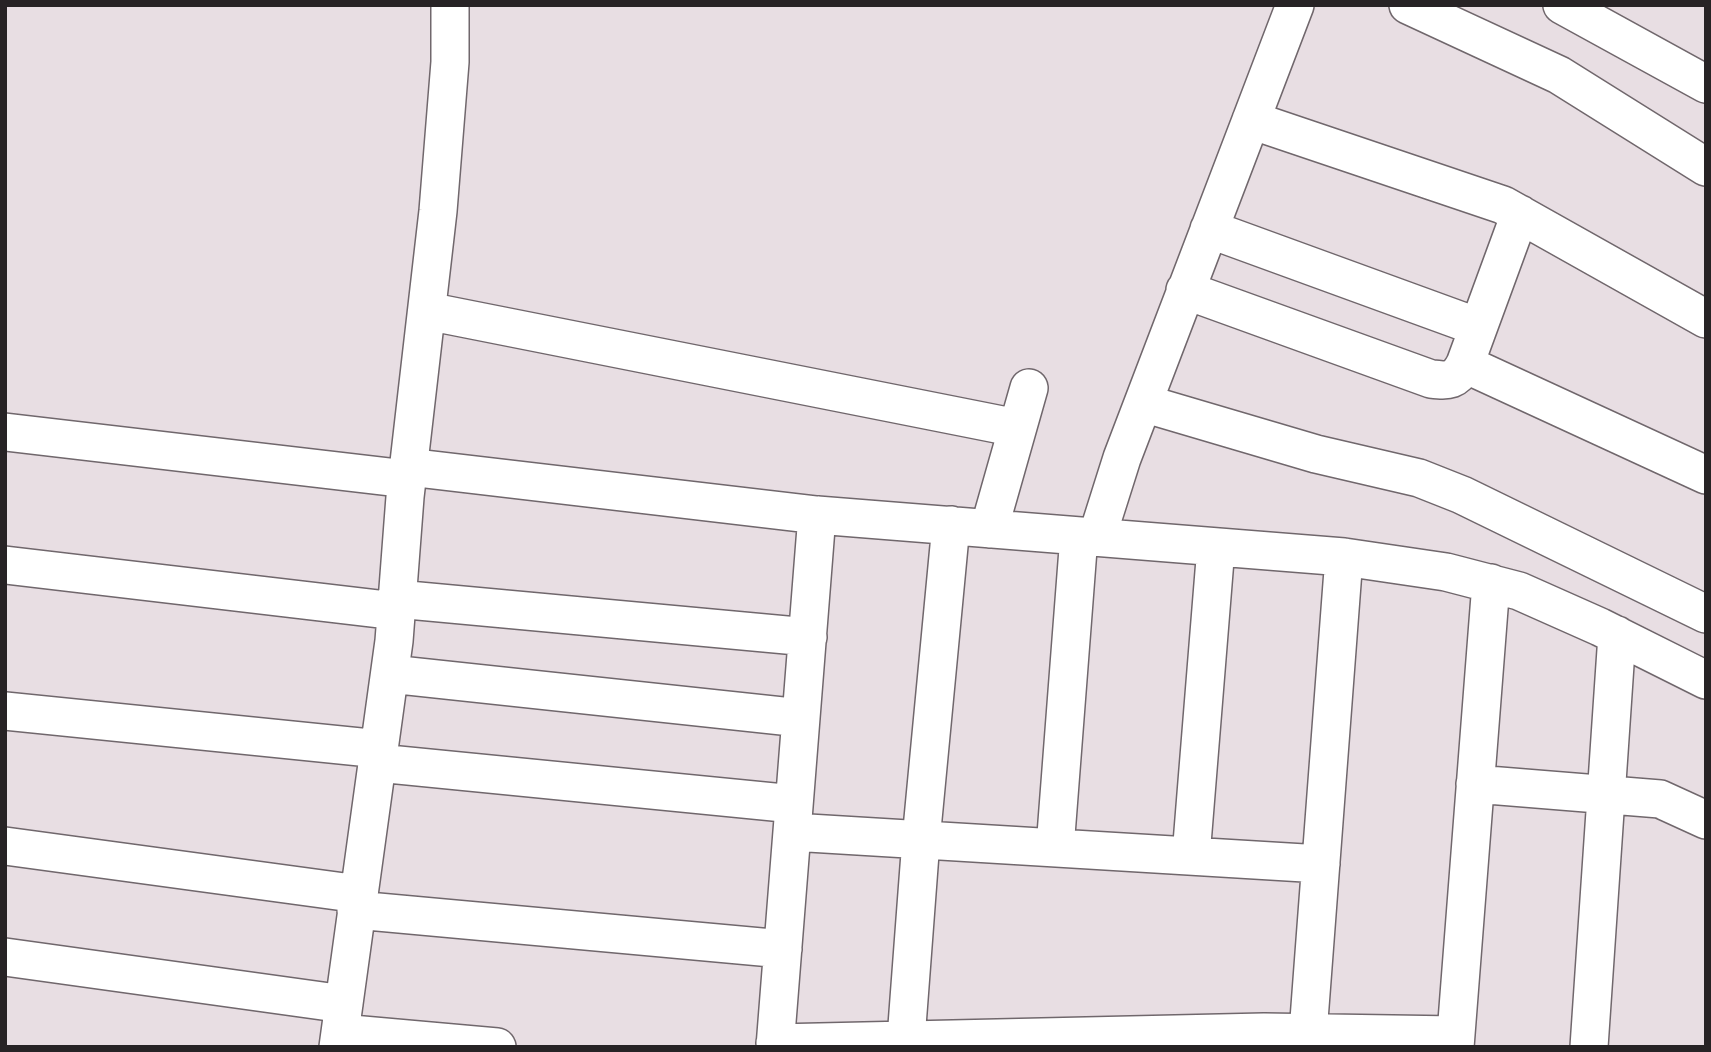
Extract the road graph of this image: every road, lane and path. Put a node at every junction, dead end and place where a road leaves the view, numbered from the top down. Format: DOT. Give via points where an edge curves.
graph roads {
  1 [pos="450,5"];
  2 [pos="1295,5"];
  3 [pos="1408,5"];
  4 [pos="1562,5"];
  5 [pos="1706,84"];
  6 [pos="1251,120"];
  7 [pos="1702,156"];
  8 [pos="1520,214"];
  9 [pos="1209,229"];
  10 [pos="1185,290"];
  11 [pos="427,311"];
  12 [pos="1706,319"];
  13 [pos="1478,327"];
  14 [pos="1465,364"];
  15 [pos="1028,388"];
  16 [pos="1143,404"];
  17 [pos="1017,428"];
  18 [pos="5,432"];
  19 [pos="408,473"];
  20 [pos="1706,475"];
  21 [pos="817,515"];
  22 [pos="951,526"];
  23 [pos="989,529"];
  24 [pos="1088,537"];
  25 [pos="1216,547"];
  26 [pos="1344,557"];
  27 [pos="5,565"];
  28 [pos="1491,583"];
  29 [pos="397,605"];
  30 [pos="1706,614"];
  31 [pos="1617,635"];
  32 [pos="808,638"];
  33 [pos="390,674"];
  34 [pos="1706,680"];
  35 [pos="5,710"];
  36 [pos="801,718"];
  37 [pos="379,756"];
  38 [pos="1475,784"];
  39 [pos="1605,794"];
  40 [pos="793,818"];
  41 [pos="1706,820"];
  42 [pos="921,840"];
  43 [pos="5,846"];
  44 [pos="1055,848"];
  45 [pos="1191,856"];
  46 [pos="1321,864"];
  47 [pos="357,902"];
  48 [pos="783,950"];
  49 [pos="5,957"];
  50 [pos="341,1028"];
  51 [pos="1308,1033"];
  52 [pos="906,1039"];
  53 [pos="1455,1041"];
  54 [pos="775,1045"];
  55 [pos="497,1047"];
  56 [pos="1589,1047"];
  1 -- 11 [label="street" via="450,62"];
  2 -- 6 [label="street"];
  3 -- 7 [label="street" via="1559,75"];
  4 -- 5 [label="street"];
  6 -- 8 [label="street"];
  6 -- 9 [label="street"];
  8 -- 12 [label="street"];
  8 -- 13 [label="street"];
  9 -- 10 [label="street"];
  9 -- 13 [label="street"];
  10 -- 14 [label="street" via="1431,379 1450,381"];
  10 -- 16 [label="street"];
  11 -- 17 [label="street"];
  11 -- 19 [label="street"];
  13 -- 14 [label="street"];
  14 -- 20 [label="street"];
  15 -- 17 [label="street"];
  16 -- 24 [label="street"];
  16 -- 30 [label="street" via="1419,478"];
  17 -- 23 [label="street"];
  18 -- 19 [label="street"];
  19 -- 21 [label="street"];
  19 -- 29 [label="street"];
  21 -- 22 [label="street"];
  21 -- 32 [label="street"];
  22 -- 23 [label="street"];
  22 -- 42 [label="street"];
  23 -- 24 [label="street"];
  24 -- 25 [label="street"];
  24 -- 44 [label="street"];
  25 -- 26 [label="street"];
  25 -- 45 [label="street"];
  26 -- 28 [label="street"];
  26 -- 46 [label="street"];
  27 -- 29 [label="street"];
  28 -- 31 [label="street"];
  28 -- 38 [label="street"];
  29 -- 32 [label="street"];
  29 -- 33 [label="street"];
  31 -- 34 [label="street"];
  31 -- 39 [label="street"];
  32 -- 36 [label="street"];
  33 -- 36 [label="street"];
  33 -- 37 [label="street"];
  35 -- 37 [label="street"];
  36 -- 40 [label="street"];
  37 -- 40 [label="street"];
  37 -- 47 [label="street"];
  38 -- 39 [label="street"];
  38 -- 53 [label="street"];
  39 -- 41 [label="street" via="1660,799"];
  39 -- 56 [label="street"];
  40 -- 42 [label="street"];
  40 -- 48 [label="street"];
  42 -- 44 [label="street"];
  42 -- 52 [label="street"];
  43 -- 47 [label="street"];
  44 -- 45 [label="street"];
  45 -- 46 [label="street"];
  46 -- 51 [label="street"];
  47 -- 48 [label="street"];
  47 -- 50 [label="street"];
  48 -- 54 [label="street"];
  49 -- 50 [label="street"];
  50 -- 55 [label="street"];
  51 -- 52 [label="street"];
  51 -- 53 [label="street"];
  52 -- 54 [label="street"];
}
